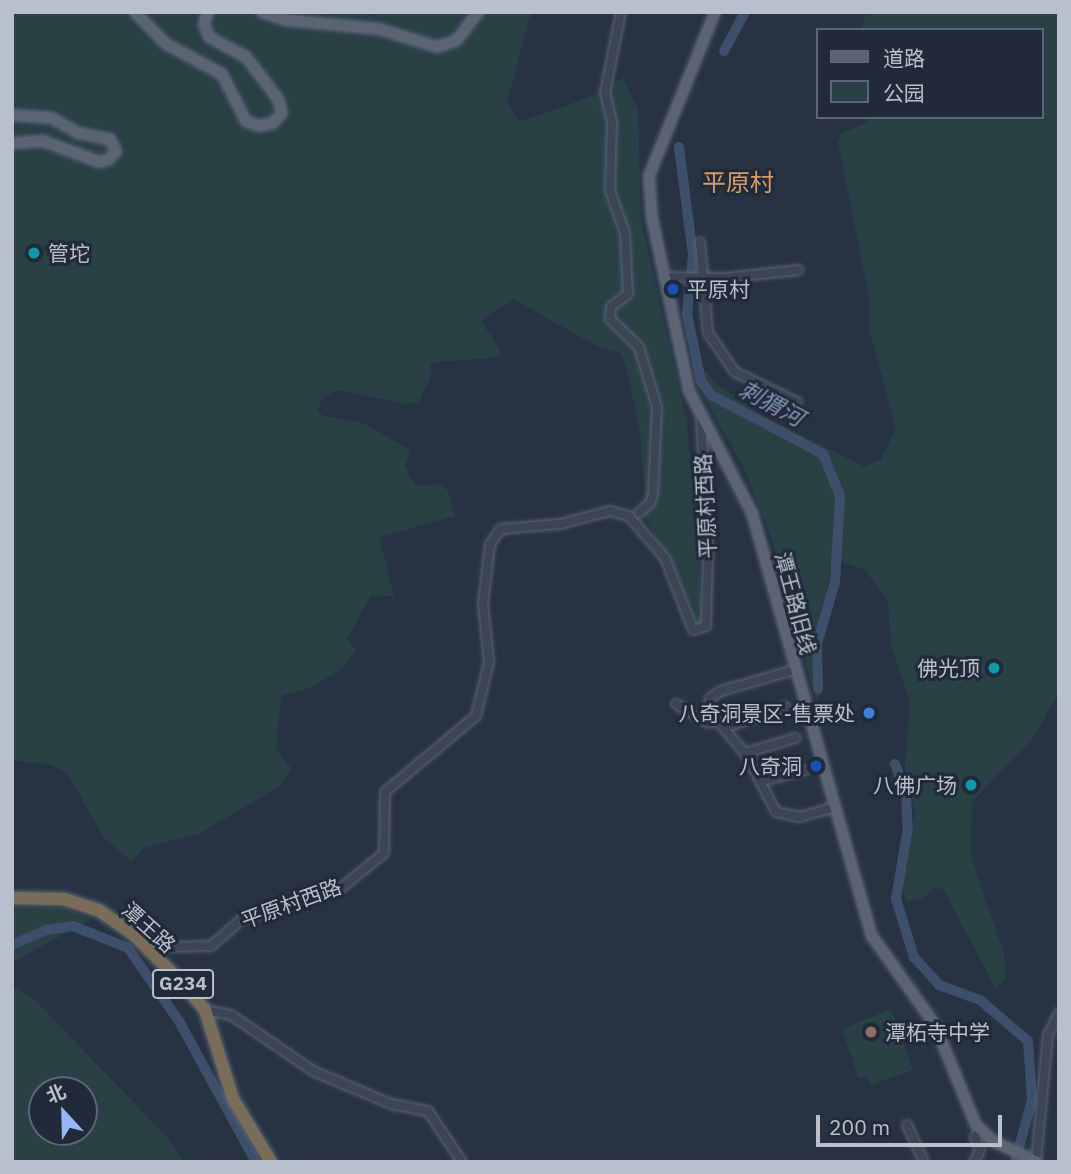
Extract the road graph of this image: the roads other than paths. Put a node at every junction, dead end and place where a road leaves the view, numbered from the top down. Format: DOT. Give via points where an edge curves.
graph roads {
  1 [pos="135,12"];
  2 [pos="208,12"];
  3 [pos="262,12"];
  4 [pos="478,12"];
  5 [pos="621,12"];
  6 [pos="715,12"];
  7 [pos="12,115"];
  8 [pos="12,143"];
  9 [pos="700,242"];
  10 [pos="799,271"];
  11 [pos="701,276"];
  12 [pos="666,277"];
  13 [pos="797,402"];
  14 [pos="701,415"];
  15 [pos="639,513"];
  16 [pos="794,670"];
  17 [pos="676,704"];
  18 [pos="786,707"];
  19 [pos="717,718"];
  20 [pos="726,727"];
  21 [pos="796,738"];
  22 [pos="745,753"];
  23 [pos="805,770"];
  24 [pos="761,781"];
  25 [pos="832,808"];
  26 [pos="12,898"];
  27 [pos="132,933"];
  28 [pos="205,1010"];
  29 [pos="1059,1013"];
  30 [pos="907,1125"];
  31 [pos="981,1131"];
  32 [pos="1035,1161"];
  33 [pos="271,1162"];
  34 [pos="462,1162"];
  35 [pos="924,1162"];
  36 [pos="974,1162"];
  1 -- 2 [label="main road" via="166,44 222,74 246,121 259,126 273,123 282,113 278,99 246,57 209,37 204,24"];
  3 -- 4 [label="main road" via="285,20 379,29 437,47 457,40"];
  5 -- 15 [label="street" via="605,92 612,123 610,191 625,233 628,294 611,307 610,319 639,347 657,407 653,494"];
  6 -- 12 [label="main road, 潭王路旧线" via="651,165 652,218"];
  7 -- 8 [label="main road" via="52,118 78,133 110,139 116,151 99,162 43,141"];
  9 -- 11 [label="street"];
  10 -- 11 [label="street"];
  11 -- 12 [label="street"];
  11 -- 13 [label="street" via="708,333 736,372"];
  12 -- 14 [label="main road, 潭王路旧线" via="686,379"];
  14 -- 16 [label="main road, 潭王路旧线" via="747,498"];
  14 -- 27 [label="street, 平原村西路" via="708,555 706,626 693,630 665,558 629,516 610,511 560,524 501,529 491,544 483,604 490,654 476,716 385,792 384,853 341,888 241,920 211,946 176,947"];
  16 -- 19 [label="street" via="721,691 707,704"];
  16 -- 25 [label="main road, 潭王路旧线"];
  17 -- 19 [label="street" via="709,723"];
  18 -- 20 [label="street"];
  19 -- 20 [label="street"];
  20 -- 22 [label="street"];
  21 -- 22 [label="street"];
  22 -- 24 [label="street"];
  23 -- 24 [label="street"];
  24 -- 25 [label="street" via="769,803 785,817"];
  25 -- 31 [label="main road, 潭王路旧线" via="872,936 935,1025"];
  26 -- 27 [label="highway, 潭王路 / G234" via="82,903"];
  27 -- 28 [label="highway, 潭王路 / G234"];
  28 -- 33 [label="highway, 潭王路 / G234" via="233,1099"];
  28 -- 34 [label="street" via="231,1015 313,1071 391,1104 428,1111"];
  29 -- 32 [label="street" via="1048,1035"];
  30 -- 35 [label="street"];
  31 -- 32 [label="main road"];
  31 -- 36 [label="street" via="975,1137 979,1157"];
}
